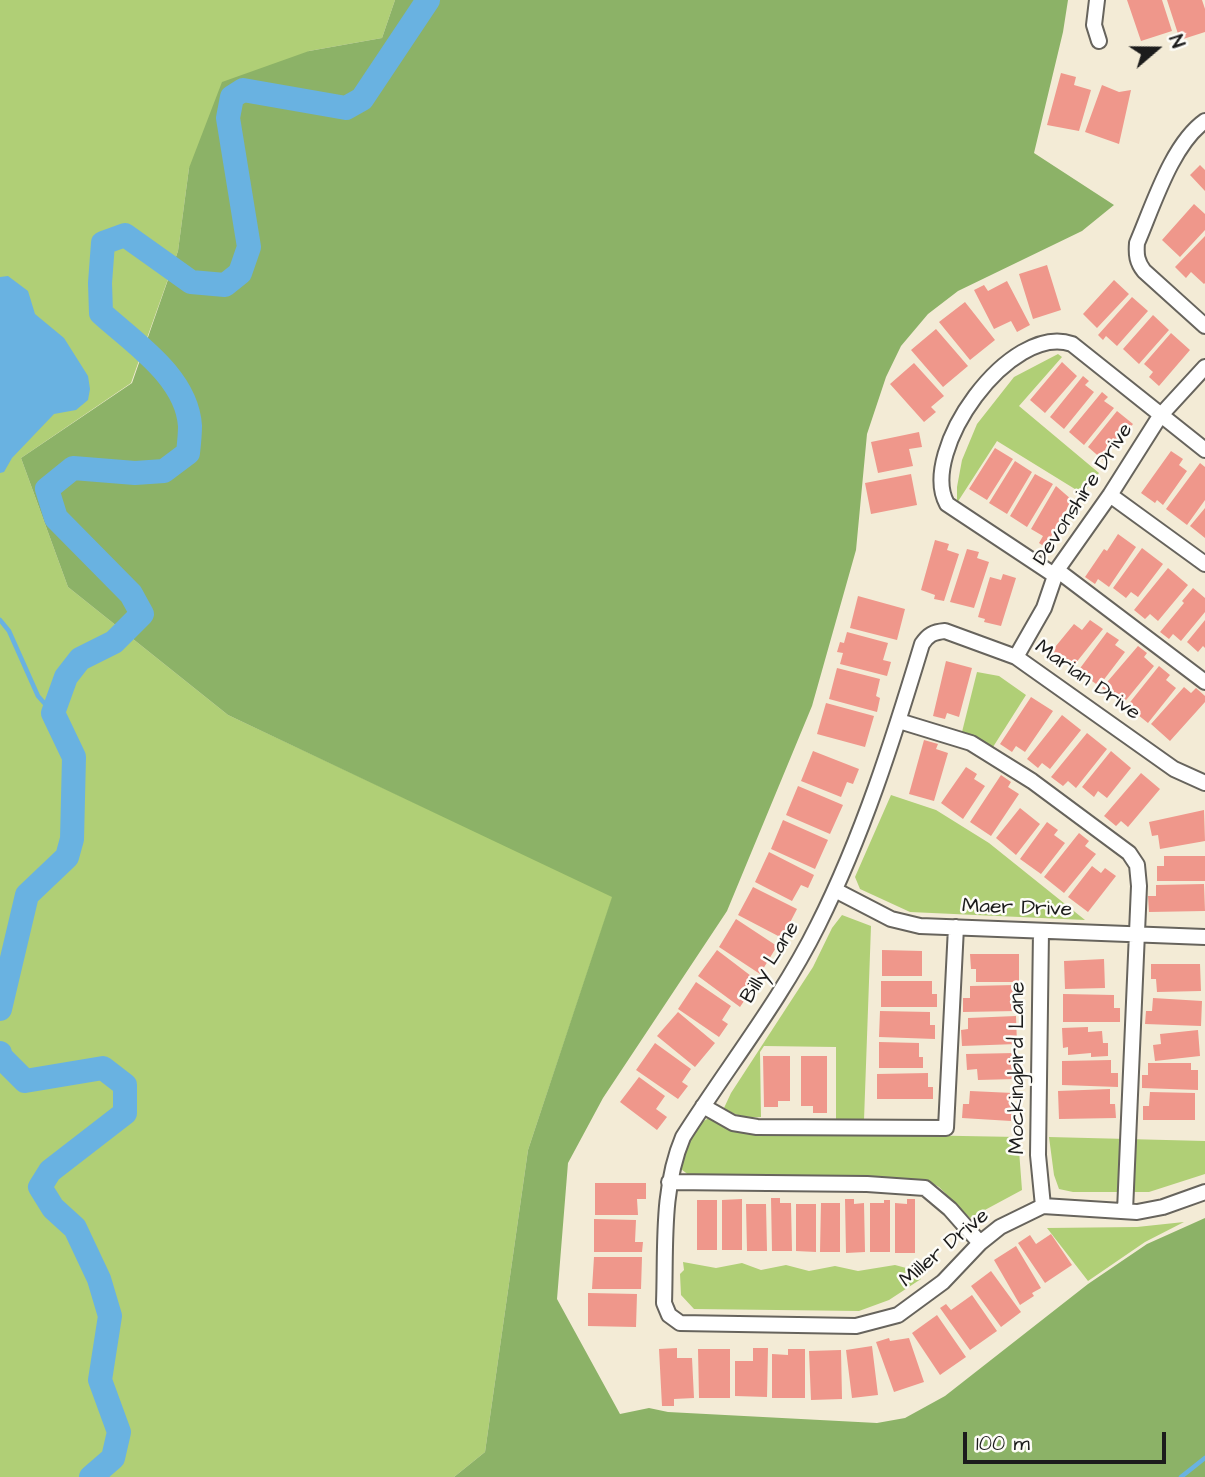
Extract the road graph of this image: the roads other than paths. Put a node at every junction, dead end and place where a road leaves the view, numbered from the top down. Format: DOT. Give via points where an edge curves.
graph roads {
  1 [pos="1097,0"];
  2 [pos="1099,41"];
  3 [pos="1205,121"];
  4 [pos="1205,326"];
  5 [pos="1205,367"];
  6 [pos="1160,416"];
  7 [pos="1205,450"];
  8 [pos="1110,495"];
  9 [pos="1205,564"];
  10 [pos="1056,573"];
  11 [pos="936,632"];
  12 [pos="1016,657"];
  13 [pos="1205,682"];
  14 [pos="899,721"];
  15 [pos="1205,783"];
  16 [pos="835,890"];
  17 [pos="956,927"];
  18 [pos="1041,931"];
  19 [pos="1136,934"];
  20 [pos="1205,937"];
  21 [pos="703,1106"];
  22 [pos="669,1182"];
  23 [pos="1205,1192"];
  24 [pos="1043,1206"];
  25 [pos="1125,1210"];
  26 [pos="980,1243"];
  27 [pos="668,1315"];
  1 -- 2 [label="street" via="1094,25"];
  3 -- 4 [label="street" via="1178,150 1136,254 1144,271"];
  5 -- 6 [label="street, Devonshire Drive"];
  6 -- 7 [label="street"];
  6 -- 8 [label="street, Devonshire Drive"];
  6 -- 10 [label="street" via="1063,341 1048,341 998,370 966,408 950,443 943,497 947,504"];
  8 -- 9 [label="street"];
  8 -- 10 [label="street, Devonshire Drive"];
  10 -- 12 [label="street, Devonshire Drive" via="1044,608"];
  10 -- 13 [label="street"];
  11 -- 12 [label="street, Marian Drive"];
  11 -- 14 [label="street, Billy Lane" via="922,644"];
  12 -- 15 [label="street, Marian Drive" via="1174,769"];
  14 -- 16 [label="street, Billy Lane"];
  14 -- 19 [label="street" via="971,743 1032,781 1129,853 1138,865"];
  16 -- 17 [label="street, Maer Drive" via="891,919 919,926"];
  16 -- 21 [label="street, Billy Lane" via="788,979"];
  17 -- 18 [label="street, Maer Drive"];
  17 -- 21 [label="street" via="946,1128 757,1127 733,1123"];
  18 -- 19 [label="street, Maer Drive"];
  18 -- 24 [label="street, Mockingbird Lane" via="1038,1155"];
  19 -- 20 [label="street, Maer Drive"];
  19 -- 25 [label="street"];
  21 -- 22 [label="street, Billy Lane" via="683,1137"];
  22 -- 26 [label="street" via="925,1188"];
  22 -- 27 [label="street, Billy Lane" via="664,1303"];
  23 -- 25 [label="street, Miller Drive" via="1163,1207"];
  24 -- 25 [label="street, Miller Drive"];
  24 -- 26 [label="street, Miller Drive" via="1000,1227"];
  26 -- 27 [label="street, Miller Drive" via="943,1282 898,1315 856,1326 680,1323"];
}
